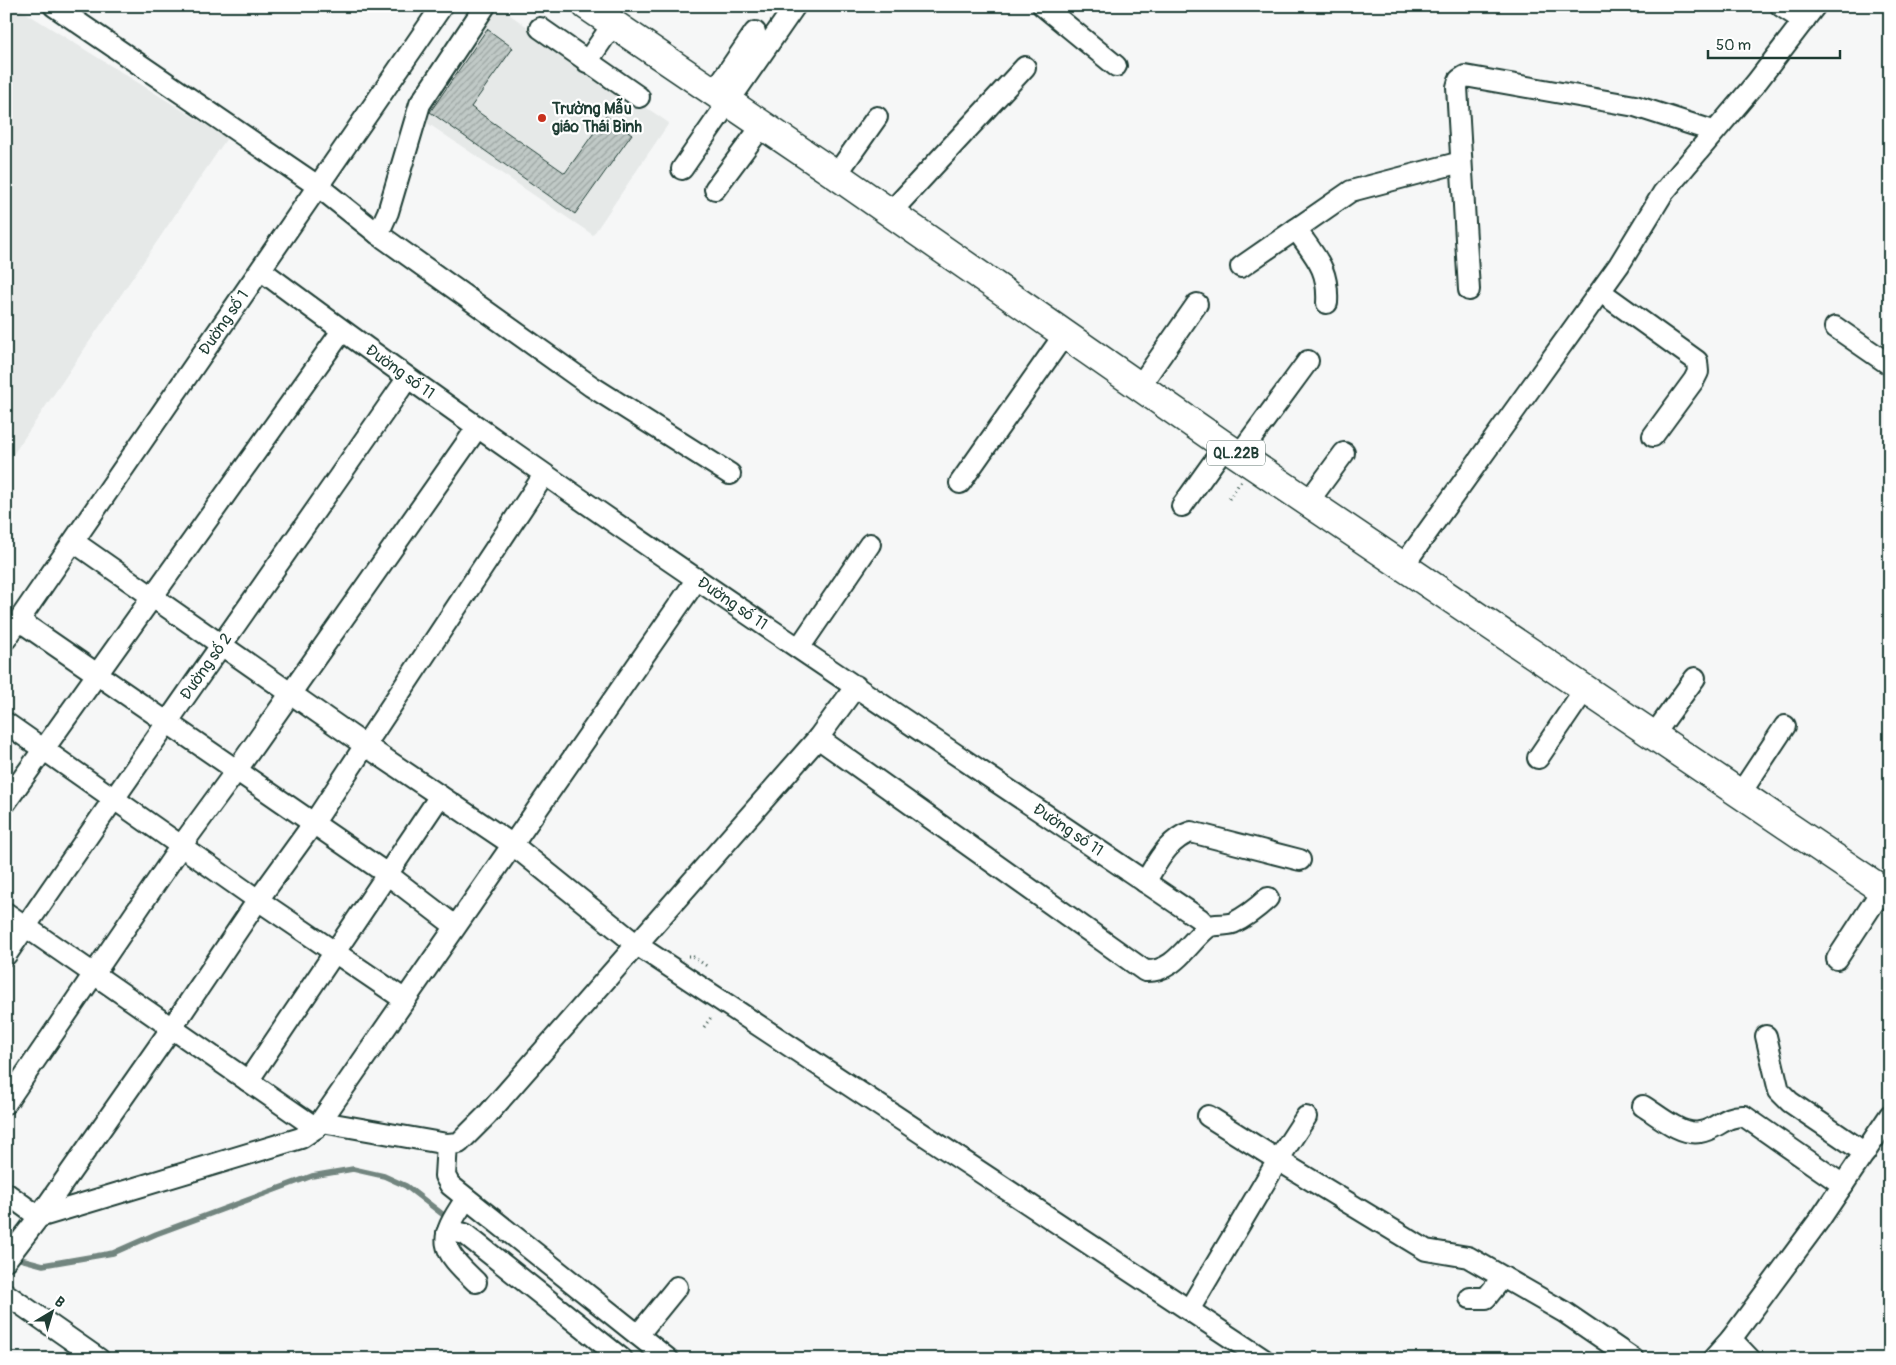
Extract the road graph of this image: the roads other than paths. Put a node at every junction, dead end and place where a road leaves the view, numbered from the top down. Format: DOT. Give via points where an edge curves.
graph roads {
  1 [pos="54,6"];
  2 [pos="442,6"];
  3 [pos="485,6"];
  4 [pos="587,6"];
  5 [pos="795,6"];
  6 [pos="1043,6"];
  7 [pos="1781,6"];
  8 [pos="1810,14"];
  9 [pos="613,24"];
  10 [pos="540,28"];
  11 [pos="755,32"];
  12 [pos="587,62"];
  13 [pos="1116,66"];
  14 [pos="1025,67"];
  15 [pos="639,97"];
  16 [pos="721,98"];
  17 [pos="877,117"];
  18 [pos="762,126"];
  19 [pos="1713,131"];
  20 [pos="1461,162"];
  21 [pos="682,169"];
  22 [pos="836,175"];
  23 [pos="319,187"];
  24 [pos="715,189"];
  25 [pos="890,214"];
  26 [pos="1296,230"];
  27 [pos="378,234"];
  28 [pos="1240,266"];
  29 [pos="262,272"];
  30 [pos="1468,290"];
  31 [pos="1601,292"];
  32 [pos="1197,304"];
  33 [pos="1327,304"];
  34 [pos="1836,327"];
  35 [pos="342,331"];
  36 [pos="1064,335"];
  37 [pos="1308,361"];
  38 [pos="1890,365"];
  39 [pos="407,379"];
  40 [pos="1139,387"];
  41 [pos="477,428"];
  42 [pos="1653,436"];
  43 [pos="1232,450"];
  44 [pos="1344,453"];
  45 [pos="730,474"];
  46 [pos="544,475"];
  47 [pos="960,483"];
  48 [pos="1308,502"];
  49 [pos="1182,506"];
  50 [pos="74,542"];
  51 [pos="870,544"];
  52 [pos="1403,566"];
  53 [pos="696,579"];
  54 [pos="152,597"];
  55 [pos="20,621"];
  56 [pos="6,639"];
  57 [pos="222,646"];
  58 [pos="799,648"];
  59 [pos="97,675"];
  60 [pos="1695,678"];
  61 [pos="856,686"];
  62 [pos="1585,690"];
  63 [pos="291,694"];
  64 [pos="6,723"];
  65 [pos="168,723"];
  66 [pos="1785,726"];
  67 [pos="1653,736"];
  68 [pos="818,738"];
  69 [pos="366,746"];
  70 [pos="43,749"];
  71 [pos="1538,758"];
  72 [pos="236,771"];
  73 [pos="1740,794"];
  74 [pos="440,796"];
  75 [pos="113,798"];
  76 [pos="6,802"];
  77 [pos="313,824"];
  78 [pos="513,845"];
  79 [pos="181,846"];
  80 [pos="1300,860"];
  81 [pos="387,874"];
  82 [pos="1145,882"];
  83 [pos="1887,894"];
  84 [pos="1268,898"];
  85 [pos="258,900"];
  86 [pos="6,913"];
  87 [pos="455,926"];
  88 [pos="26,927"];
  89 [pos="1208,927"];
  90 [pos="637,945"];
  91 [pos="334,952"];
  92 [pos="6,955"];
  93 [pos="1837,959"];
  94 [pos="95,975"];
  95 [pos="405,1000"];
  96 [pos="171,1029"];
  97 [pos="1766,1036"];
  98 [pos="248,1081"];
  99 [pos="6,1103"];
  100 [pos="1643,1106"];
  101 [pos="1890,1115"];
  102 [pos="1208,1116"];
  103 [pos="1306,1118"];
  104 [pos="319,1125"];
  105 [pos="447,1144"];
  106 [pos="1865,1153"];
  107 [pos="1278,1160"];
  108 [pos="1843,1185"];
  109 [pos="6,1193"];
  110 [pos="455,1216"];
  111 [pos="39,1217"];
  112 [pos="6,1260"];
  113 [pos="1503,1277"];
  114 [pos="476,1282"];
  115 [pos="677,1287"];
  116 [pos="6,1294"];
  117 [pos="1470,1298"];
  118 [pos="1189,1310"];
  119 [pos="638,1335"];
  120 [pos="1731,1339"];
  121 [pos="610,1355"];
  122 [pos="99,1359"];
  123 [pos="668,1359"];
  124 [pos="1263,1359"];
  125 [pos="1633,1359"];
  126 [pos="1714,1359"];
  127 [pos="1750,1359"];
  1 -- 23 [label="street"];
  2 -- 23 [label="street, Đường số 1"];
  3 -- 27 [label="street" via="420,104 388,212"];
  4 -- 9 [label="highway, QL.22B"];
  5 -- 16 [label="street"];
  6 -- 13 [label="street"];
  7 -- 8 [label="street"];
  8 -- 19 [label="street"];
  9 -- 12 [label="street"];
  9 -- 16 [label="highway, QL.22B"];
  10 -- 12 [label="street"];
  11 -- 16 [label="street"];
  12 -- 15 [label="street"];
  14 -- 25 [label="street"];
  16 -- 18 [label="highway, QL.22B"];
  16 -- 21 [label="street"];
  17 -- 22 [label="street"];
  18 -- 22 [label="highway, QL.22B"];
  18 -- 24 [label="street"];
  19 -- 20 [label="street" via="1635,106 1465,76 1457,87"];
  19 -- 31 [label="street" via="1663,193"];
  20 -- 26 [label="street" via="1351,191"];
  20 -- 30 [label="street"];
  22 -- 25 [label="highway, QL.22B"];
  23 -- 27 [label="street"];
  23 -- 29 [label="street, Đường số 1"];
  25 -- 36 [label="highway, QL.22B"];
  26 -- 28 [label="street"];
  26 -- 33 [label="street" via="1324,269"];
  27 -- 45 [label="street" via="591,386"];
  29 -- 35 [label="street, Đường số 11"];
  29 -- 50 [label="street, Đường số 1"];
  31 -- 42 [label="street" via="1697,361 1698,372 1694,380"];
  31 -- 52 [label="street"];
  32 -- 40 [label="street"];
  34 -- 38 [label="street"];
  35 -- 39 [label="street, Đường số 11"];
  35 -- 54 [label="street"];
  36 -- 40 [label="highway, QL.22B"];
  36 -- 47 [label="street"];
  37 -- 43 [label="street"];
  39 -- 41 [label="street, Đường số 11"];
  39 -- 57 [label="street, Đường số 2"];
  40 -- 43 [label="highway, QL.22B"];
  41 -- 46 [label="street, Đường số 11"];
  41 -- 63 [label="street"];
  43 -- 48 [label="highway, QL.22B"];
  43 -- 49 [label="street"];
  44 -- 48 [label="street"];
  46 -- 53 [label="street, Đường số 11"];
  46 -- 69 [label="street"];
  48 -- 52 [label="highway, QL.22B"];
  50 -- 54 [label="street"];
  50 -- 55 [label="street, Đường số 1"];
  51 -- 58 [label="street"];
  52 -- 62 [label="highway, QL.22B"];
  53 -- 58 [label="street, Đường số 11"];
  53 -- 78 [label="street"];
  54 -- 57 [label="street"];
  54 -- 59 [label="street"];
  55 -- 56 [label="street, Đường số 1"];
  55 -- 59 [label="street"];
  57 -- 63 [label="street"];
  57 -- 65 [label="street, Đường số 2"];
  58 -- 61 [label="street, Đường số 11"];
  59 -- 65 [label="street"];
  59 -- 70 [label="street"];
  60 -- 67 [label="street"];
  61 -- 68 [label="street"];
  61 -- 82 [label="street, Đường số 11"];
  62 -- 67 [label="highway, QL.22B"];
  62 -- 71 [label="street"];
  63 -- 69 [label="street"];
  63 -- 72 [label="street"];
  64 -- 70 [label="street"];
  65 -- 72 [label="street"];
  65 -- 75 [label="street, Đường số 2"];
  66 -- 73 [label="street"];
  67 -- 73 [label="highway, QL.22B"];
  68 -- 89 [label="street" via="1145,971 1167,967"];
  68 -- 90 [label="street"];
  69 -- 74 [label="street"];
  69 -- 77 [label="street"];
  70 -- 75 [label="street"];
  70 -- 76 [label="street"];
  72 -- 77 [label="street"];
  72 -- 79 [label="street"];
  73 -- 83 [label="highway, QL.22B"];
  74 -- 78 [label="street"];
  74 -- 81 [label="street"];
  75 -- 79 [label="street"];
  75 -- 88 [label="street, Đường số 2"];
  77 -- 81 [label="street"];
  77 -- 85 [label="street"];
  78 -- 87 [label="street"];
  78 -- 90 [label="street"];
  79 -- 85 [label="street"];
  79 -- 94 [label="street"];
  80 -- 82 [label="street" via="1191,832 1180,836 1165,850"];
  81 -- 87 [label="street"];
  81 -- 91 [label="street"];
  82 -- 89 [label="street, Đường số 11"];
  83 -- 93 [label="street"];
  84 -- 89 [label="street" via="1232,924"];
  85 -- 91 [label="street"];
  85 -- 96 [label="street"];
  86 -- 88 [label="street"];
  87 -- 95 [label="street"];
  88 -- 92 [label="street, Đường số 2"];
  88 -- 94 [label="street"];
  90 -- 105 [label="street" via="471,1131 459,1143"];
  90 -- 118 [label="street"];
  91 -- 95 [label="street"];
  91 -- 98 [label="street"];
  94 -- 96 [label="street"];
  94 -- 99 [label="street"];
  95 -- 104 [label="street"];
  96 -- 98 [label="street"];
  96 -- 111 [label="street"];
  97 -- 106 [label="street" via="1779,1091"];
  98 -- 104 [label="street"];
  100 -- 108 [label="street" via="1681,1130 1700,1132 1734,1116 1744,1116"];
  101 -- 106 [label="street"];
  102 -- 107 [label="street"];
  103 -- 107 [label="street"];
  104 -- 105 [label="street"];
  104 -- 111 [label="street" via="301,1138"];
  105 -- 110 [label="street" via="447,1181"];
  106 -- 108 [label="street"];
  107 -- 113 [label="street" via="1426,1250 1468,1257"];
  107 -- 118 [label="street"];
  108 -- 120 [label="street"];
  109 -- 111 [label="street"];
  110 -- 114 [label="street" via="447,1246 451,1259"];
  110 -- 119 [label="street"];
  110 -- 121 [label="street" via="456,1232 465,1234"];
  111 -- 112 [label="street"];
  113 -- 117 [label="street" via="1486,1298"];
  113 -- 125 [label="street" via="1564,1312"];
  115 -- 119 [label="street"];
  116 -- 122 [label="street"];
  118 -- 124 [label="street"];
  119 -- 123 [label="street"];
  120 -- 126 [label="street"];
  120 -- 127 [label="street"];
}
